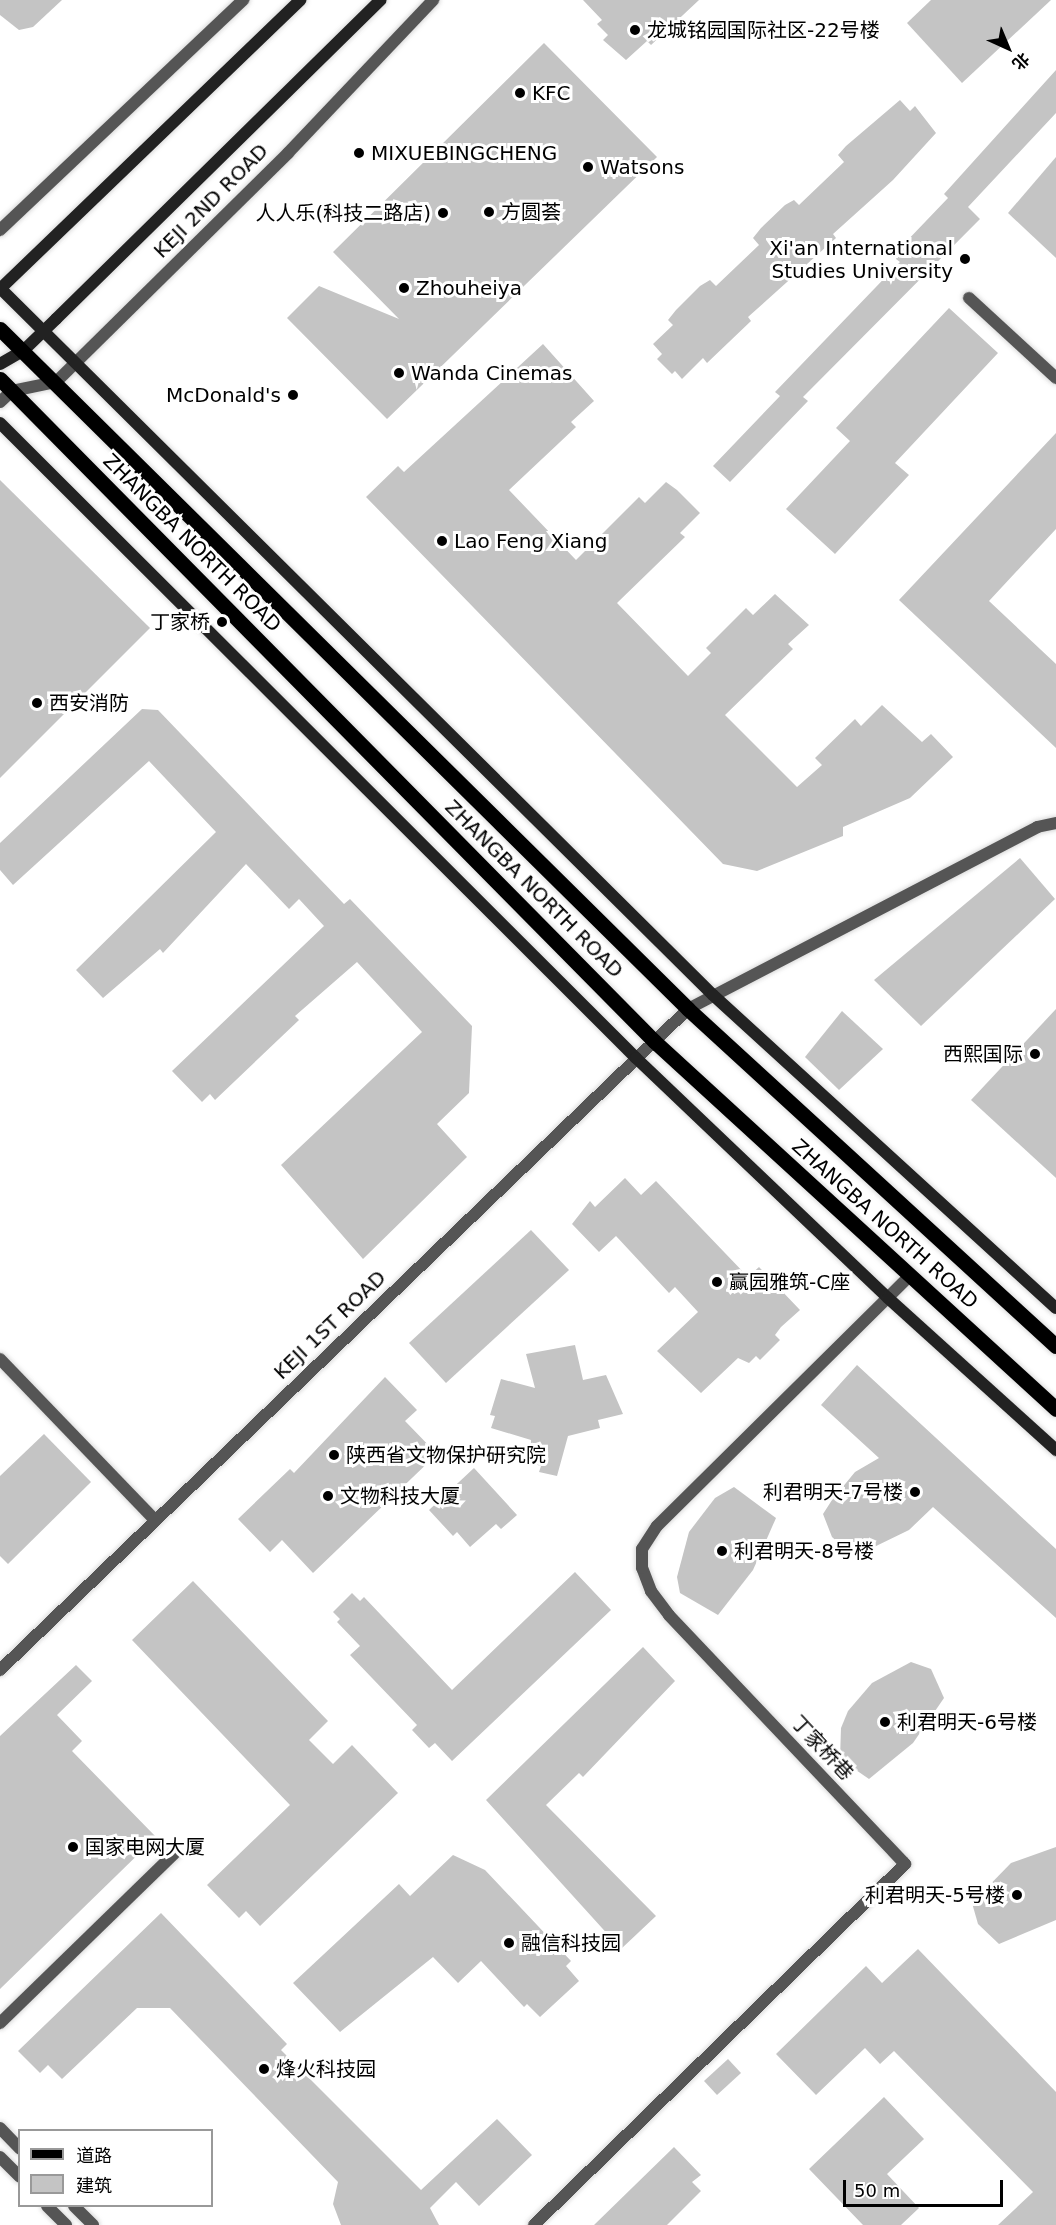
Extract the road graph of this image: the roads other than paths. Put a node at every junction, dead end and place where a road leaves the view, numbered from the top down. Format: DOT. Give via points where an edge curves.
graph roads {
  1 [pos="243,0"];
  2 [pos="300,0"];
  3 [pos="381,0"];
  4 [pos="433,0"];
  5 [pos="0,230"];
  6 [pos="0,289"];
  7 [pos="969,298"];
  8 [pos="0,329"];
  9 [pos="43,332"];
  10 [pos="24,350"];
  11 [pos="76,361"];
  12 [pos="0,364"];
  13 [pos="1056,378"];
  14 [pos="0,379"];
  15 [pos="56,382"];
  16 [pos="12,391"];
  17 [pos="0,402"];
  18 [pos="0,423"];
  19 [pos="1056,823"];
  20 [pos="713,995"];
  21 [pos="688,1009"];
  22 [pos="654,1041"];
  23 [pos="636,1058"];
  24 [pos="910,1276"];
  25 [pos="888,1298"];
  26 [pos="1056,1308"];
  27 [pos="1056,1346"];
  28 [pos="0,1359"];
  29 [pos="1056,1409"];
  30 [pos="1056,1450"];
  31 [pos="155,1520"];
  32 [pos="0,1670"];
  33 [pos="174,1854"];
  34 [pos="0,2023"];
  35 [pos="0,2128"];
  36 [pos="18,2147"];
  37 [pos="0,2157"];
  38 [pos="18,2175"];
  39 [pos="49,2207"];
  40 [pos="76,2207"];
  41 [pos="66,2225"];
  42 [pos="93,2225"];
  43 [pos="534,2225"];
  1 -- 5 [label="street"];
  2 -- 6 [label="main road"];
  3 -- 9 [label="main road, KEJI 2ND ROAD"];
  4 -- 11 [label="street, KEJI 2ND ROAD" via="288,153"];
  6 -- 9 [label="main road"];
  7 -- 13 [label="street"];
  8 -- 10 [label="main road, ZHANGBA NORTH ROAD"];
  9 -- 10 [label="main road, KEJI 2ND ROAD"];
  9 -- 11 [label="main road"];
  10 -- 12 [label="main road, KEJI 2ND ROAD"];
  10 -- 15 [label="main road, ZHANGBA NORTH ROAD"];
  11 -- 15 [label="street, KEJI 2ND ROAD"];
  11 -- 20 [label="main road"];
  14 -- 16 [label="main road, ZHANGBA NORTH ROAD"];
  15 -- 16 [label="street"];
  15 -- 21 [label="main road, ZHANGBA NORTH ROAD"];
  16 -- 17 [label="street"];
  16 -- 22 [label="main road, ZHANGBA NORTH ROAD"];
  18 -- 23 [label="main road"];
  19 -- 20 [label="street, KEJI 1ST ROAD" via="1037,827"];
  20 -- 21 [label="street, KEJI 1ST ROAD"];
  20 -- 26 [label="main road"];
  21 -- 22 [label="street, KEJI 1ST ROAD"];
  21 -- 27 [label="main road, ZHANGBA NORTH ROAD"];
  22 -- 23 [label="street, KEJI 1ST ROAD"];
  22 -- 24 [label="main road, ZHANGBA NORTH ROAD"];
  23 -- 25 [label="main road"];
  23 -- 31 [label="street, KEJI 1ST ROAD"];
  24 -- 25 [label="street, 丁家桥巷"];
  24 -- 29 [label="main road, ZHANGBA NORTH ROAD"];
  25 -- 30 [label="main road"];
  25 -- 43 [label="street, 丁家桥巷" via="657,1526 642,1549 642,1568 651,1591 669,1615 905,1864"];
  28 -- 31 [label="street"];
  31 -- 32 [label="street, KEJI 1ST ROAD"];
  33 -- 34 [label="street"];
  35 -- 36 [label="street"];
  37 -- 38 [label="street"];
  39 -- 41 [label="street"];
  40 -- 42 [label="street"];
}
